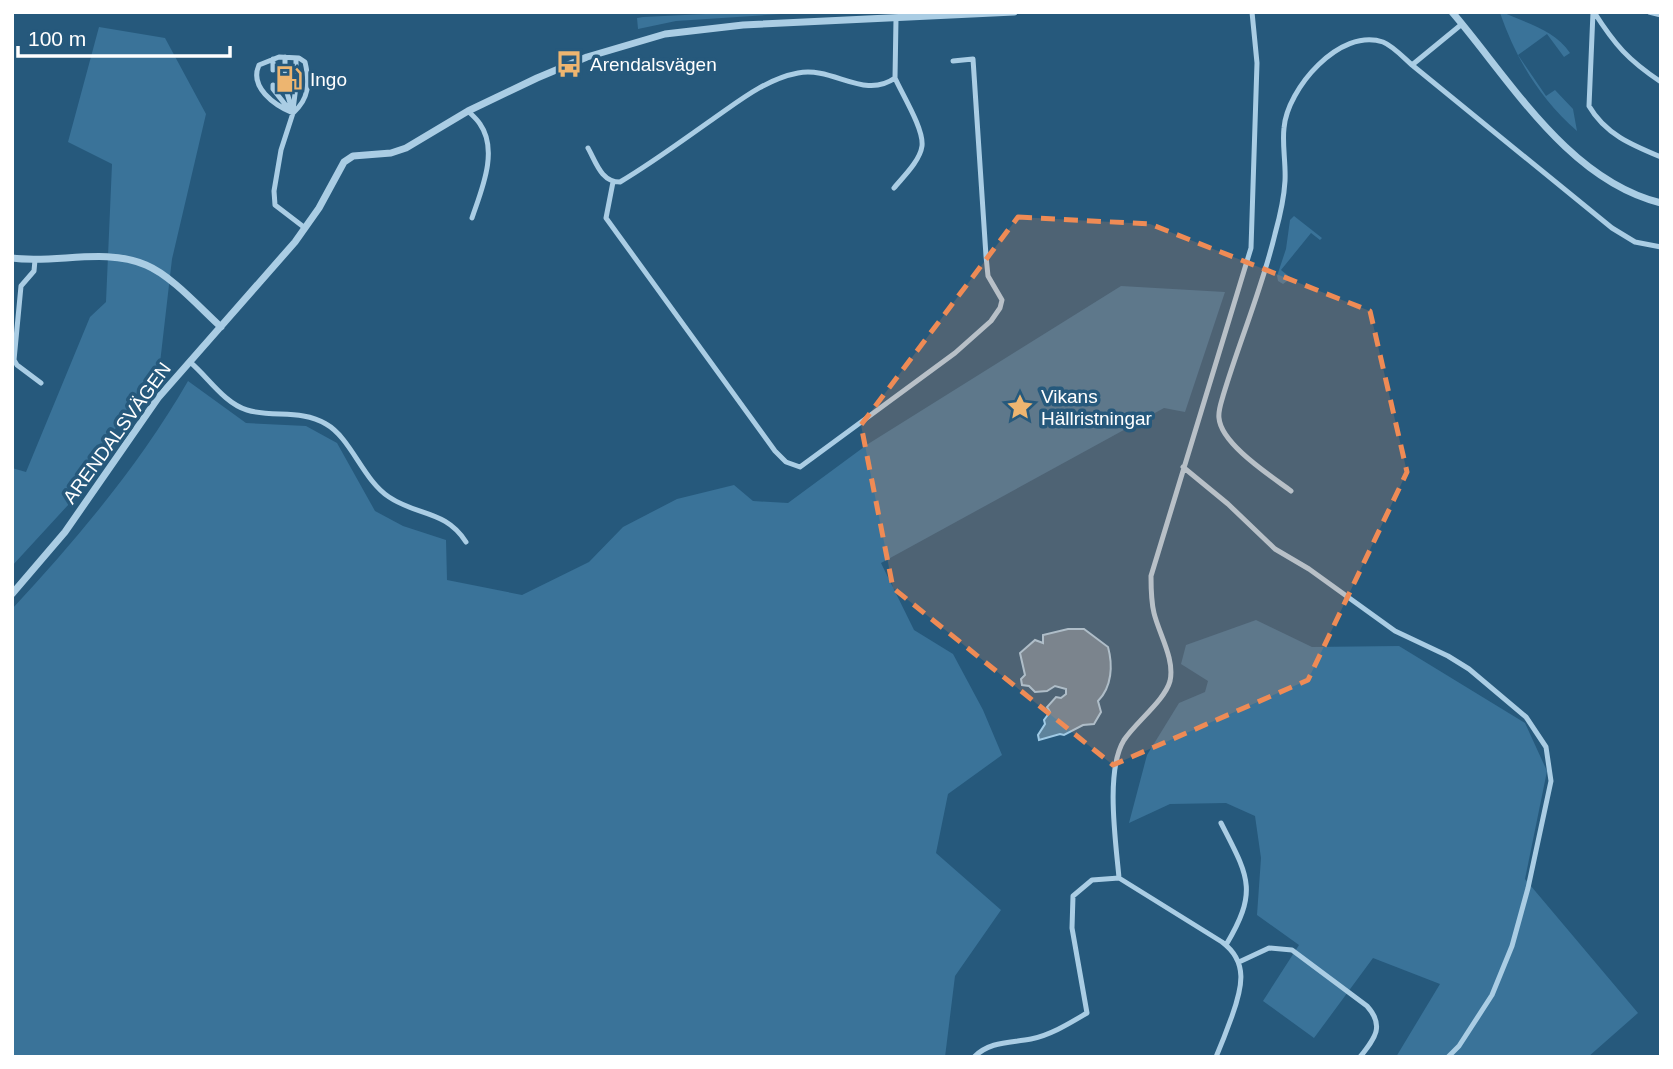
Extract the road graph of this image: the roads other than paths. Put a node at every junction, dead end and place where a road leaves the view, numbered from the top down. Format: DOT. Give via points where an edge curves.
graph roads {
  1 [pos="1014,12"];
  2 [pos="1252,12"];
  3 [pos="1593,12"];
  4 [pos="1648,12"];
  5 [pos="1456,13"];
  6 [pos="1661,15"];
  7 [pos="896,19"];
  8 [pos="1462,24"];
  9 [pos="285,57"];
  10 [pos="296,58"];
  11 [pos="273,59"];
  12 [pos="953,61"];
  13 [pos="1412,65"];
  14 [pos="273,71"];
  15 [pos="285,71"];
  16 [pos="296,71"];
  17 [pos="895,78"];
  18 [pos="1661,82"];
  19 [pos="273,86"];
  20 [pos="296,86"];
  21 [pos="285,88"];
  22 [pos="468,111"];
  23 [pos="293,113"];
  24 [pos="589,148"];
  25 [pos="1661,157"];
  26 [pos="613,182"];
  27 [pos="894,188"];
  28 [pos="1661,203"];
  29 [pos="472,218"];
  30 [pos="305,228"];
  31 [pos="1661,247"];
  32 [pos="12,258"];
  33 [pos="35,260"];
  34 [pos="221,327"];
  35 [pos="190,362"];
  36 [pos="41,383"];
  37 [pos="1183,467"];
  38 [pos="1290,491"];
  39 [pos="466,542"];
  40 [pos="12,594"];
  41 [pos="1221,823"];
  42 [pos="1119,878"];
  43 [pos="1226,944"];
  44 [pos="1239,962"];
  45 [pos="974,1057"];
  46 [pos="1216,1057"];
  47 [pos="1360,1057"];
  48 [pos="1448,1057"];
  1 -- 7 [label="street, ARENDALSVÄGEN"];
  2 -- 37 [label="lane" via="1257,63 1251,248"];
  3 -- 18 [label="lane" via="1616,46"];
  3 -- 25 [label="lane" via="1589,106 1608,130"];
  4 -- 6 [label="lane"];
  5 -- 8 [label="street"];
  7 -- 17 [label="lane"];
  7 -- 22 [label="street, ARENDALSVÄGEN" via="743,25 665,34 578,61"];
  8 -- 13 [label="lane"];
  8 -- 28 [label="street" via="1582,162 1616,187"];
  9 -- 10 [label="lane"];
  9 -- 11 [label="lane"];
  9 -- 15 [label="lane"];
  10 -- 16 [label="lane"];
  10 -- 23 [label="lane" via="305,62 307,82 303,104"];
  11 -- 14 [label="lane"];
  11 -- 23 [label="lane" via="259,65 257,83"];
  12 -- 26 [label="lane" via="973,59 988,276 1002,300 1000,308 955,353 800,467 775,451 606,218"];
  13 -- 31 [label="lane" via="1612,228 1634,242"];
  13 -- 38 [label="lane" via="1383,43 1351,43 1336,50 1302,85 1283,126 1282,207 1219,418 1234,444"];
  17 -- 26 [label="lane" via="873,88 818,73 798,73 766,84 637,172"];
  17 -- 27 [label="lane" via="922,148"];
  19 -- 23 [label="lane"];
  20 -- 23 [label="lane"];
  21 -- 23 [label="lane"];
  22 -- 29 [label="lane" via="481,124 488,153 485,182"];
  22 -- 30 [label="street, ARENDALSVÄGEN" via="406,148 353,156 344,162"];
  23 -- 30 [label="lane" via="281,150 275,205"];
  24 -- 26 [label="lane" via="602,175"];
  30 -- 34 [label="street, ARENDALSVÄGEN"];
  32 -- 33 [label="street"];
  33 -- 34 [label="street" via="114,257 149,266"];
  33 -- 36 [label="lane" via="34,271 21,286 14,360"];
  34 -- 35 [label="street, ARENDALSVÄGEN"];
  35 -- 39 [label="lane" via="246,410 305,416 328,425 386,496 450,523"];
  35 -- 40 [label="street, ARENDALSVÄGEN" via="158,398 65,532"];
  37 -- 42 [label="lane" via="1151,576 1153,611 1169,661 1170,681 1122,743 1117,762 1113,798"];
  37 -- 48 [label="lane" via="1275,549 1395,631 1469,669 1526,717 1546,747 1552,781 1512,946 1492,995"];
  41 -- 43 [label="lane" via="1241,862 1247,890 1243,913"];
  42 -- 43 [label="lane"];
  42 -- 45 [label="lane" via="1092,880 1073,896 1072,928 1087,1013 1032,1039 981,1049"];
  43 -- 44 [label="lane"];
  44 -- 46 [label="lane" via="1241,988"];
  44 -- 47 [label="lane" via="1260,951 1292,950 1367,1006 1377,1026"];
}
